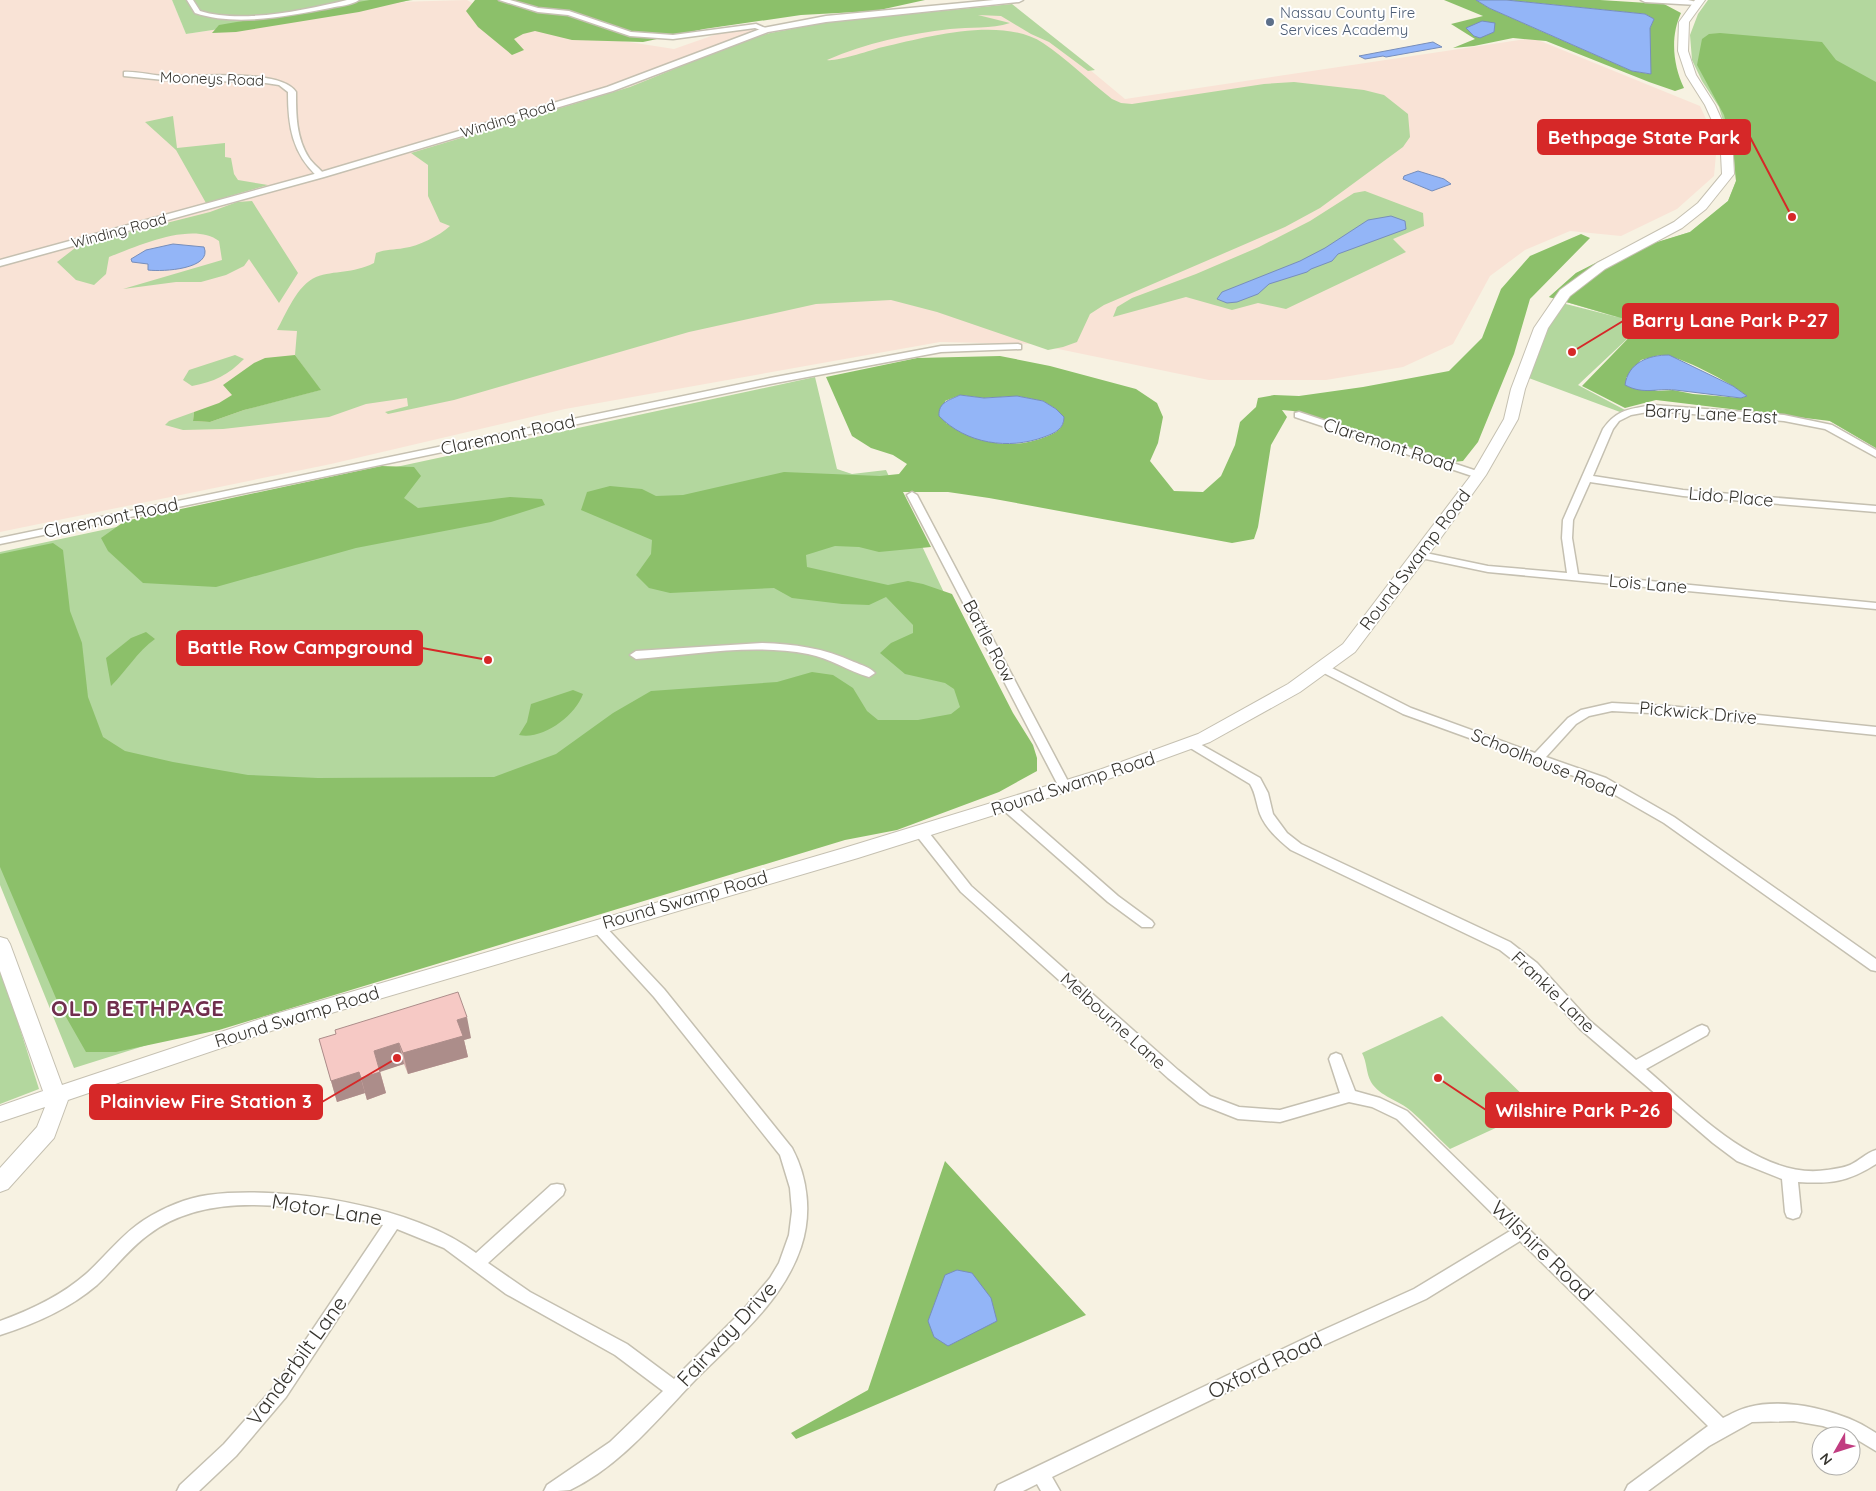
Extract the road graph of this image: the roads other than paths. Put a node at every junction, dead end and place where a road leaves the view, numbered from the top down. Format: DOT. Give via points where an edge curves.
graph roads {
  1 [pos="190,0"];
  2 [pos="356,0"];
  3 [pos="502,0"];
  4 [pos="1019,0"];
  5 [pos="1645,0"];
  6 [pos="1695,5"];
  7 [pos="766,30"];
  8 [pos="127,74"];
  9 [pos="321,175"];
  10 [pos="0,263"];
  11 [pos="1018,348"];
  12 [pos="1300,415"];
  13 [pos="1876,454"];
  14 [pos="1479,475"];
  15 [pos="1586,478"];
  16 [pos="912,495"];
  17 [pos="1876,508"];
  18 [pos="0,540"];
  19 [pos="1421,555"];
  20 [pos="1573,577"];
  21 [pos="1876,606"];
  22 [pos="636,655"];
  23 [pos="1324,668"];
  24 [pos="870,673"];
  25 [pos="1876,731"];
  26 [pos="1191,743"];
  27 [pos="1538,757"];
  28 [pos="1065,787"];
  29 [pos="1007,806"];
  30 [pos="921,832"];
  31 [pos="1147,924"];
  32 [pos="597,926"];
  33 [pos="0,944"];
  34 [pos="1876,966"];
  35 [pos="1702,1031"];
  36 [pos="1336,1059"];
  37 [pos="1635,1068"];
  38 [pos="57,1095"];
  39 [pos="1349,1096"];
  40 [pos="0,1114"];
  41 [pos="1876,1156"];
  42 [pos="1790,1175"];
  43 [pos="0,1183"];
  44 [pos="557,1190"];
  45 [pos="1793,1212"];
  46 [pos="394,1221"];
  47 [pos="1522,1232"];
  48 [pos="476,1264"];
  49 [pos="0,1328"];
  50 [pos="675,1390"];
  51 [pos="1722,1428"];
  52 [pos="1876,1444"];
  53 [pos="1041,1474"];
  54 [pos="186,1491"];
  55 [pos="553,1491"];
  56 [pos="1004,1491"];
  57 [pos="1052,1491"];
  58 [pos="1634,1491"];
  1 -- 2 [label="street" via="196,12 220,19"];
  3 -- 7 [label="street" via="538,10 569,13 630,34 673,37 756,26"];
  4 -- 7 [label="street, Winding Road" via="826,19"];
  5 -- 6 [label="street"];
  6 -- 14 [label="main road, Round Swamp Road" via="1684,22 1684,58 1719,125 1728,174 1702,206 1678,225 1601,266 1565,293 1541,328 1518,389 1511,420"];
  7 -- 9 [label="street, Winding Road" via="632,82"];
  8 -- 9 [label="street, Mooneys Road" via="268,81 286,85 292,92 291,123 296,142 314,170"];
  9 -- 10 [label="street, Winding Road"];
  11 -- 18 [label="street, Claremont Road" via="941,349 770,380"];
  12 -- 14 [label="street, Claremont Road"];
  13 -- 15 [label="street, Barry Lane East" via="1828,428 1797,419 1664,408 1628,412 1615,420"];
  14 -- 19 [label="main road, Round Swamp Road"];
  15 -- 17 [label="street, Lido Place" via="1683,493"];
  15 -- 20 [label="street, Barry Lane East" via="1568,520 1567,538"];
  16 -- 28 [label="street, Battle Row"];
  19 -- 20 [label="street, Lois Lane" via="1488,569"];
  19 -- 23 [label="main road, Round Swamp Road" via="1349,648"];
  20 -- 21 [label="street, Lois Lane"];
  22 -- 24 [label="street" via="774,646 836,658"];
  23 -- 26 [label="main road, Round Swamp Road"];
  23 -- 27 [label="street, Schoolhouse Road" via="1407,711"];
  25 -- 27 [label="street, Pickwick Drive" via="1612,707 1585,713 1572,721"];
  26 -- 28 [label="main road, Round Swamp Road"];
  26 -- 37 [label="street, Frankie Lane" via="1255,780 1262,792 1267,815 1282,836 1296,847 1505,946 1532,967 1585,1025"];
  27 -- 34 [label="street, Schoolhouse Road" via="1601,781 1670,820"];
  28 -- 29 [label="main road, Round Swamp Road"];
  29 -- 30 [label="main road, Round Swamp Road"];
  29 -- 31 [label="street" via="1113,900"];
  30 -- 32 [label="main road, Round Swamp Road"];
  30 -- 39 [label="street, Melbourne Lane" via="966,889 1205,1100 1238,1113 1280,1116"];
  32 -- 38 [label="main road, Round Swamp Road" via="272,1023"];
  32 -- 50 [label="street, Fairway Drive" via="659,993 773,1132 787,1152 798,1178 800,1223 783,1272 761,1301"];
  33 -- 38 [label="main road"];
  35 -- 37 [label="street"];
  36 -- 39 [label="street"];
  37 -- 42 [label="street, Frankie Lane" via="1743,1157"];
  38 -- 40 [label="main road, Round Swamp Road"];
  38 -- 43 [label="main road" via="58,1102 46,1132"];
  39 -- 47 [label="street, Wilshire Road" via="1376,1102 1402,1115"];
  41 -- 42 [label="street, Frankie Lane" via="1853,1171 1825,1177"];
  42 -- 45 [label="street"];
  44 -- 48 [label="street"];
  46 -- 48 [label="street, Motor Lane" via="441,1238"];
  46 -- 49 [label="street, Motor Lane" via="330,1207 251,1199 207,1200 160,1218 135,1235 76,1292"];
  46 -- 54 [label="street, Vanderbilt Lane" via="280,1392 230,1450"];
  47 -- 51 [label="street, Wilshire Road"];
  47 -- 53 [label="street, Oxford Road" via="1420,1294"];
  48 -- 50 [label="street, Motor Lane" via="540,1307 615,1346"];
  50 -- 55 [label="street, Fairway Drive" via="615,1449"];
  51 -- 52 [label="street" via="1746,1414 1802,1414 1828,1419 1868,1437"];
  51 -- 58 [label="street"];
  53 -- 56 [label="street, Oxford Road"];
  53 -- 57 [label="street"];
}
